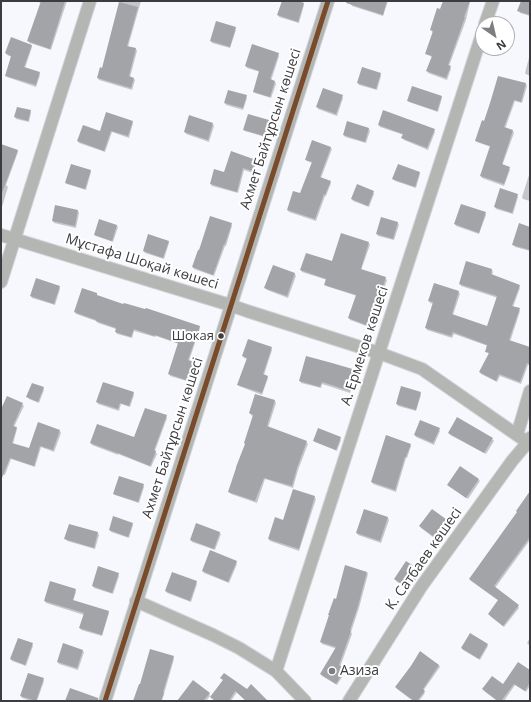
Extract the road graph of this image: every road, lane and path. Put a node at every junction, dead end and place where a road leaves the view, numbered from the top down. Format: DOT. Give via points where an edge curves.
graph roads {
  1 [pos="90,1"];
  2 [pos="328,1"];
  3 [pos="493,1"];
  4 [pos="488,16"];
  5 [pos="475,56"];
  6 [pos="1,235"];
  7 [pos="15,239"];
  8 [pos="1,282"];
  9 [pos="230,305"];
  10 [pos="379,353"];
  11 [pos="530,391"];
  12 [pos="517,434"];
  13 [pos="529,441"];
  14 [pos="136,602"];
  15 [pos="276,671"];
  16 [pos="105,701"];
  17 [pos="305,701"];
  18 [pos="349,701"];
  1 -- 7 [label="street"];
  2 -- 9 [label="street, Ахмет Байтұрсын көшесі"];
  3 -- 4 [label="street"];
  5 -- 10 [label="street, А. Ермеков көшесі"];
  6 -- 7 [label="street, Мұстафа Шоқай көшесі"];
  7 -- 8 [label="street"];
  7 -- 9 [label="street, Мұстафа Шоқай көшесі"];
  9 -- 10 [label="street, Мұстафа Шоқай көшесі"];
  9 -- 14 [label="street, Ахмет Байтұрсын көшесі"];
  10 -- 12 [label="street, Мұстафа Шоқай көшесі" via="422,369"];
  10 -- 15 [label="street, А. Ермеков көшесі"];
  11 -- 12 [label="street"];
  12 -- 13 [label="street, Мұстафа Шоқай көшесі"];
  13 -- 18 [label="street, К. Сатбаев көшесі" via="421,587"];
  14 -- 15 [label="street" via="213,635"];
  14 -- 16 [label="street, Ахмет Байтұрсын көшесі"];
  15 -- 17 [label="street"];
}
